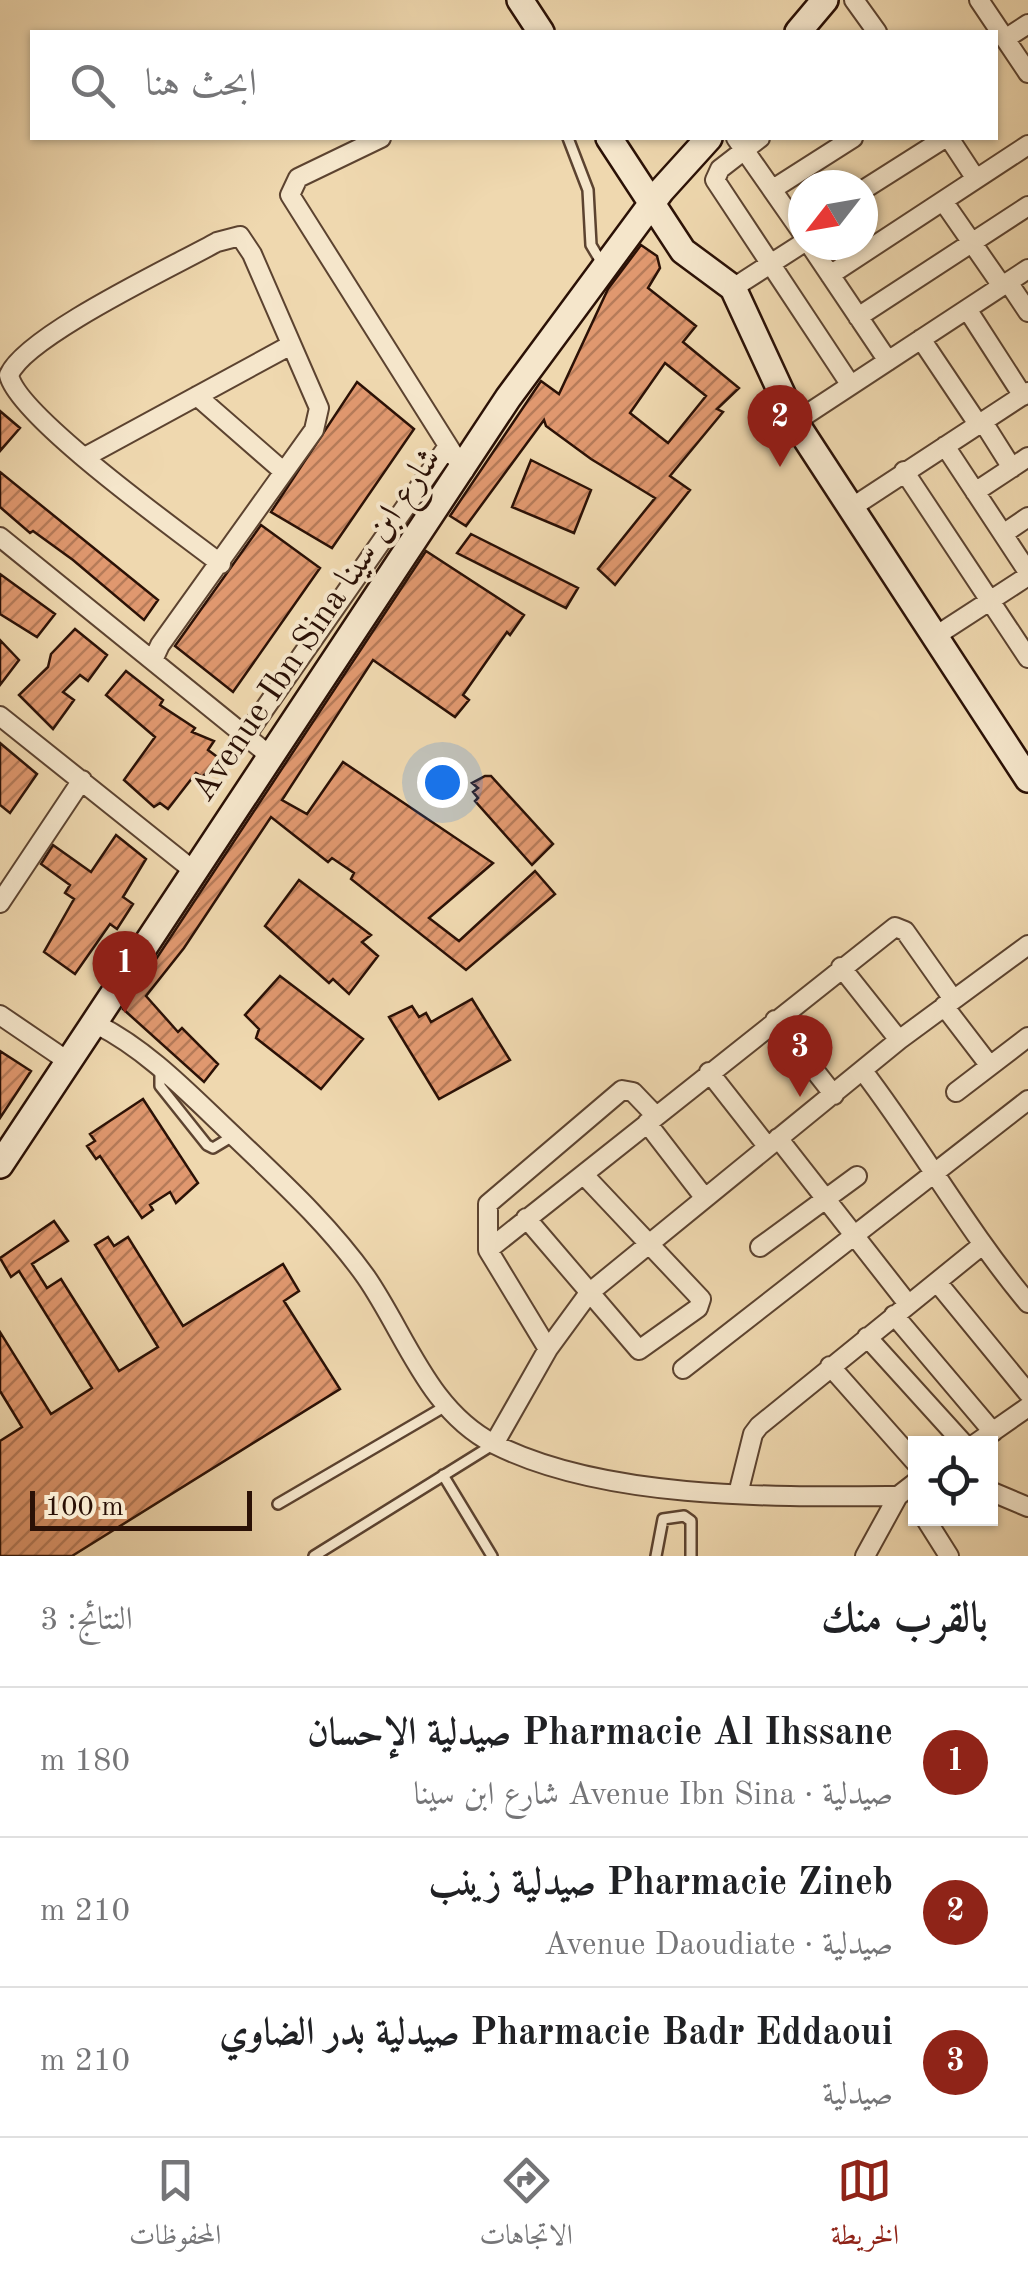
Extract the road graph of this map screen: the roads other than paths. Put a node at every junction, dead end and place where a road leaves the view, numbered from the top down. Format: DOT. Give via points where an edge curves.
graph roads {
  1 [pos="520,0"];
  2 [pos="825,0"];
  3 [pos="854,0"];
  4 [pos="979,0"];
  5 [pos="1028,24"];
  6 [pos="540,30"];
  7 [pos="800,30"];
  8 [pos="876,30"];
  9 [pos="1005,39"];
  10 [pos="1028,73"];
  11 [pos="377,140"];
  12 [pos="569,140"];
  13 [pos="610,140"];
  14 [pos="707,140"];
  15 [pos="850,140"];
  16 [pos="944,140"];
  17 [pos="948,140"];
  18 [pos="747,141"];
  19 [pos="1028,144"];
  20 [pos="976,179"];
  21 [pos="878,181"];
  22 [pos="773,190"];
  23 [pos="943,200"];
  24 [pos="652,204"];
  25 [pos="1028,206"];
  26 [pos="788,212"];
  27 [pos="973,243"];
  28 [pos="788,249"];
  29 [pos="820,260"];
  30 [pos="769,264"];
  31 [pos="604,268"];
  32 [pos="1028,269"];
  33 [pos="830,275"];
  34 [pos="1005,284"];
  35 [pos="733,288"];
  36 [pos="967,309"];
  37 [pos="1028,312"];
  38 [pos="858,317"];
  39 [pos="921,339"];
  40 [pos="289,346"];
  41 [pos="888,361"];
  42 [pos="850,384"];
  43 [pos="1025,394"];
  44 [pos="198,396"];
  45 [pos="794,422"];
  46 [pos="981,423"];
  47 [pos="448,446"];
  48 [pos="945,446"];
  49 [pos="86,457"];
  50 [pos="1020,462"];
  51 [pos="464,471"];
  52 [pos="284,472"];
  53 [pos="904,472"];
  54 [pos="975,492"];
  55 [pos="851,508"];
  56 [pos="1028,517"];
  57 [pos="1003,534"];
  58 [pos="0,538"];
  59 [pos="221,564"];
  60 [pos="1028,574"];
  61 [pos="990,600"];
  62 [pos="934,636"];
  63 [pos="154,658"];
  64 [pos="1028,658"];
  65 [pos="0,716"];
  66 [pos="245,736"];
  67 [pos="269,755"];
  68 [pos="1024,764"];
  69 [pos="82,780"];
  70 [pos="194,871"];
  71 [pos="0,903"];
  72 [pos="1028,945"];
  73 [pos="841,967"];
  74 [pos="948,1003"];
  75 [pos="0,1015"];
  76 [pos="775,1020"];
  77 [pos="96,1024"];
  78 [pos="1028,1037"];
  79 [pos="899,1040"];
  80 [pos="69,1062"];
  81 [pos="990,1066"];
  82 [pos="864,1071"];
  83 [pos="710,1072"];
  84 [pos="956,1092"];
  85 [pos="834,1094"];
  86 [pos="1028,1100"];
  87 [pos="652,1119"];
  88 [pos="772,1142"];
  89 [pos="0,1165"];
  90 [pos="936,1172"];
  91 [pos="584,1175"];
  92 [pos="857,1176"];
  93 [pos="704,1197"];
  94 [pos="824,1198"];
  95 [pos="526,1218"];
  96 [pos="853,1234"];
  97 [pos="649,1242"];
  98 [pos="981,1246"];
  99 [pos="760,1247"];
  100 [pos="488,1250"];
  101 [pos="936,1282"];
  102 [pos="588,1293"];
  103 [pos="1028,1303"];
  104 [pos="901,1310"];
  105 [pos="867,1337"];
  106 [pos="548,1350"];
  107 [pos="830,1366"];
  108 [pos="682,1369"];
  109 [pos="1028,1392"];
  110 [pos="1028,1406"];
  111 [pos="444,1407"];
  112 [pos="1020,1420"];
  113 [pos="993,1432"];
  114 [pos="957,1436"];
  115 [pos="987,1436"];
  116 [pos="494,1444"];
  117 [pos="908,1454"];
  118 [pos="443,1475"];
  119 [pos="908,1492"];
  120 [pos="908,1493"];
  121 [pos="738,1494"];
  122 [pos="998,1494"];
  123 [pos="278,1504"];
  124 [pos="1028,1506"];
  125 [pos="930,1526"];
  126 [pos="314,1556"];
  127 [pos="492,1556"];
  128 [pos="656,1556"];
  129 [pos="692,1556"];
  130 [pos="865,1556"];
  131 [pos="949,1556"];
  1 -- 6 [label="street"];
  2 -- 7 [label="street"];
  3 -- 8 [label="street"];
  4 -- 9 [label="street"];
  5 -- 9 [label="street"];
  9 -- 10 [label="street"];
  11 -- 47 [label="street" via="298,178 290,195"];
  12 -- 31 [label="lane" via="588,190 591,245"];
  13 -- 24 [label="street"];
  14 -- 24 [label="street, Avenue Ibn Sina شارع ابن سينا"];
  15 -- 22 [label="street"];
  16 -- 21 [label="street"];
  17 -- 20 [label="street"];
  18 -- 22 [label="street"];
  18 -- 30 [label="street" via="714,180"];
  19 -- 20 [label="street"];
  20 -- 23 [label="street"];
  22 -- 26 [label="street"];
  23 -- 27 [label="street"];
  23 -- 33 [label="street"];
  24 -- 31 [label="street, Avenue Ibn Sina شارع ابن سينا"];
  24 -- 35 [label="street" via="684,252"];
  25 -- 27 [label="street"];
  27 -- 34 [label="street"];
  27 -- 38 [label="street"];
  28 -- 30 [label="street"];
  29 -- 33 [label="street"];
  30 -- 35 [label="street"];
  30 -- 42 [label="street"];
  31 -- 51 [label="street, Avenue Ibn Sina شارع ابن سينا" via="508,398"];
  32 -- 34 [label="street"];
  33 -- 38 [label="street"];
  34 -- 36 [label="street"];
  34 -- 37 [label="street"];
  35 -- 45 [label="street"];
  36 -- 39 [label="street"];
  36 -- 43 [label="street"];
  38 -- 41 [label="street"];
  39 -- 41 [label="street"];
  39 -- 46 [label="street"];
  40 -- 44 [label="street"];
  40 -- 49 [label="street" via="244,239 229,237 78,318 14,362 9,375 19,396"];
  40 -- 52 [label="street" via="319,408 314,430"];
  41 -- 42 [label="street"];
  42 -- 45 [label="street"];
  43 -- 46 [label="street"];
  44 -- 49 [label="street"];
  44 -- 52 [label="street"];
  45 -- 55 [label="street"];
  46 -- 48 [label="street"];
  46 -- 50 [label="street"];
  47 -- 51 [label="street"];
  47 -- 66 [label="street"];
  48 -- 53 [label="street"];
  48 -- 54 [label="street"];
  49 -- 59 [label="street"];
  50 -- 54 [label="street"];
  51 -- 67 [label="street, Avenue Ibn Sina شارع ابن سينا"];
  52 -- 59 [label="street"];
  53 -- 55 [label="street"];
  53 -- 61 [label="street"];
  54 -- 57 [label="street"];
  55 -- 62 [label="street"];
  56 -- 57 [label="street"];
  57 -- 60 [label="street"];
  58 -- 63 [label="street"];
  59 -- 63 [label="street"];
  60 -- 61 [label="street"];
  61 -- 62 [label="street"];
  61 -- 64 [label="street"];
  62 -- 68 [label="street"];
  63 -- 66 [label="street"];
  65 -- 69 [label="street"];
  66 -- 67 [label="street"];
  67 -- 70 [label="street, Avenue Ibn Sina شارع ابن سينا"];
  69 -- 70 [label="street"];
  69 -- 71 [label="street"];
  70 -- 77 [label="street, Avenue Ibn Sina شارع ابن سينا"];
  72 -- 74 [label="street"];
  73 -- 74 [label="street" via="900,927"];
  73 -- 76 [label="street"];
  73 -- 79 [label="street"];
  74 -- 79 [label="street"];
  74 -- 81 [label="street"];
  75 -- 80 [label="street"];
  76 -- 83 [label="street"];
  76 -- 85 [label="street"];
  77 -- 80 [label="street, Avenue Ibn Sina شارع ابن سينا"];
  77 -- 111 [label="street" via="160,1068 334,1233"];
  78 -- 81 [label="street"];
  79 -- 82 [label="street"];
  80 -- 89 [label="street, Avenue Ibn Sina شارع ابن سينا"];
  81 -- 84 [label="street"];
  82 -- 85 [label="street"];
  82 -- 90 [label="street"];
  83 -- 87 [label="street"];
  83 -- 88 [label="street"];
  85 -- 88 [label="street"];
  86 -- 90 [label="street"];
  87 -- 91 [label="street"];
  87 -- 93 [label="street"];
  87 -- 100 [label="street" via="632,1092 612,1096 493,1196 485,1218"];
  88 -- 93 [label="street"];
  88 -- 94 [label="street"];
  90 -- 96 [label="street"];
  90 -- 98 [label="street"];
  91 -- 95 [label="street"];
  91 -- 97 [label="street"];
  92 -- 94 [label="street"];
  93 -- 97 [label="street"];
  94 -- 96 [label="street"];
  94 -- 99 [label="street"];
  95 -- 100 [label="street"];
  95 -- 102 [label="street"];
  96 -- 104 [label="street"];
  96 -- 108 [label="street"];
  97 -- 102 [label="street"];
  97 -- 102 [label="street" via="702,1299 698,1308 640,1350"];
  98 -- 101 [label="street"];
  98 -- 103 [label="street"];
  100 -- 106 [label="street"];
  101 -- 104 [label="street"];
  101 -- 109 [label="street"];
  102 -- 106 [label="street"];
  104 -- 105 [label="street"];
  104 -- 113 [label="street"];
  105 -- 107 [label="street"];
  105 -- 114 [label="street"];
  106 -- 116 [label="street"];
  107 -- 117 [label="street"];
  107 -- 121 [label="street" via="752,1434"];
  110 -- 112 [label="street"];
  111 -- 116 [label="street"];
  111 -- 123 [label="lane"];
  112 -- 113 [label="street"];
  113 -- 115 [label="street"];
  116 -- 118 [label="lane"];
  116 -- 121 [label="street" via="629,1484"];
  118 -- 126 [label="lane"];
  118 -- 127 [label="lane"];
  119 -- 121 [label="street"];
  120 -- 130 [label="street"];
  122 -- 124 [label="street"];
  125 -- 131 [label="street"];
  128 -- 129 [label="lane" via="663,1519 684,1516 691,1520"];
}
